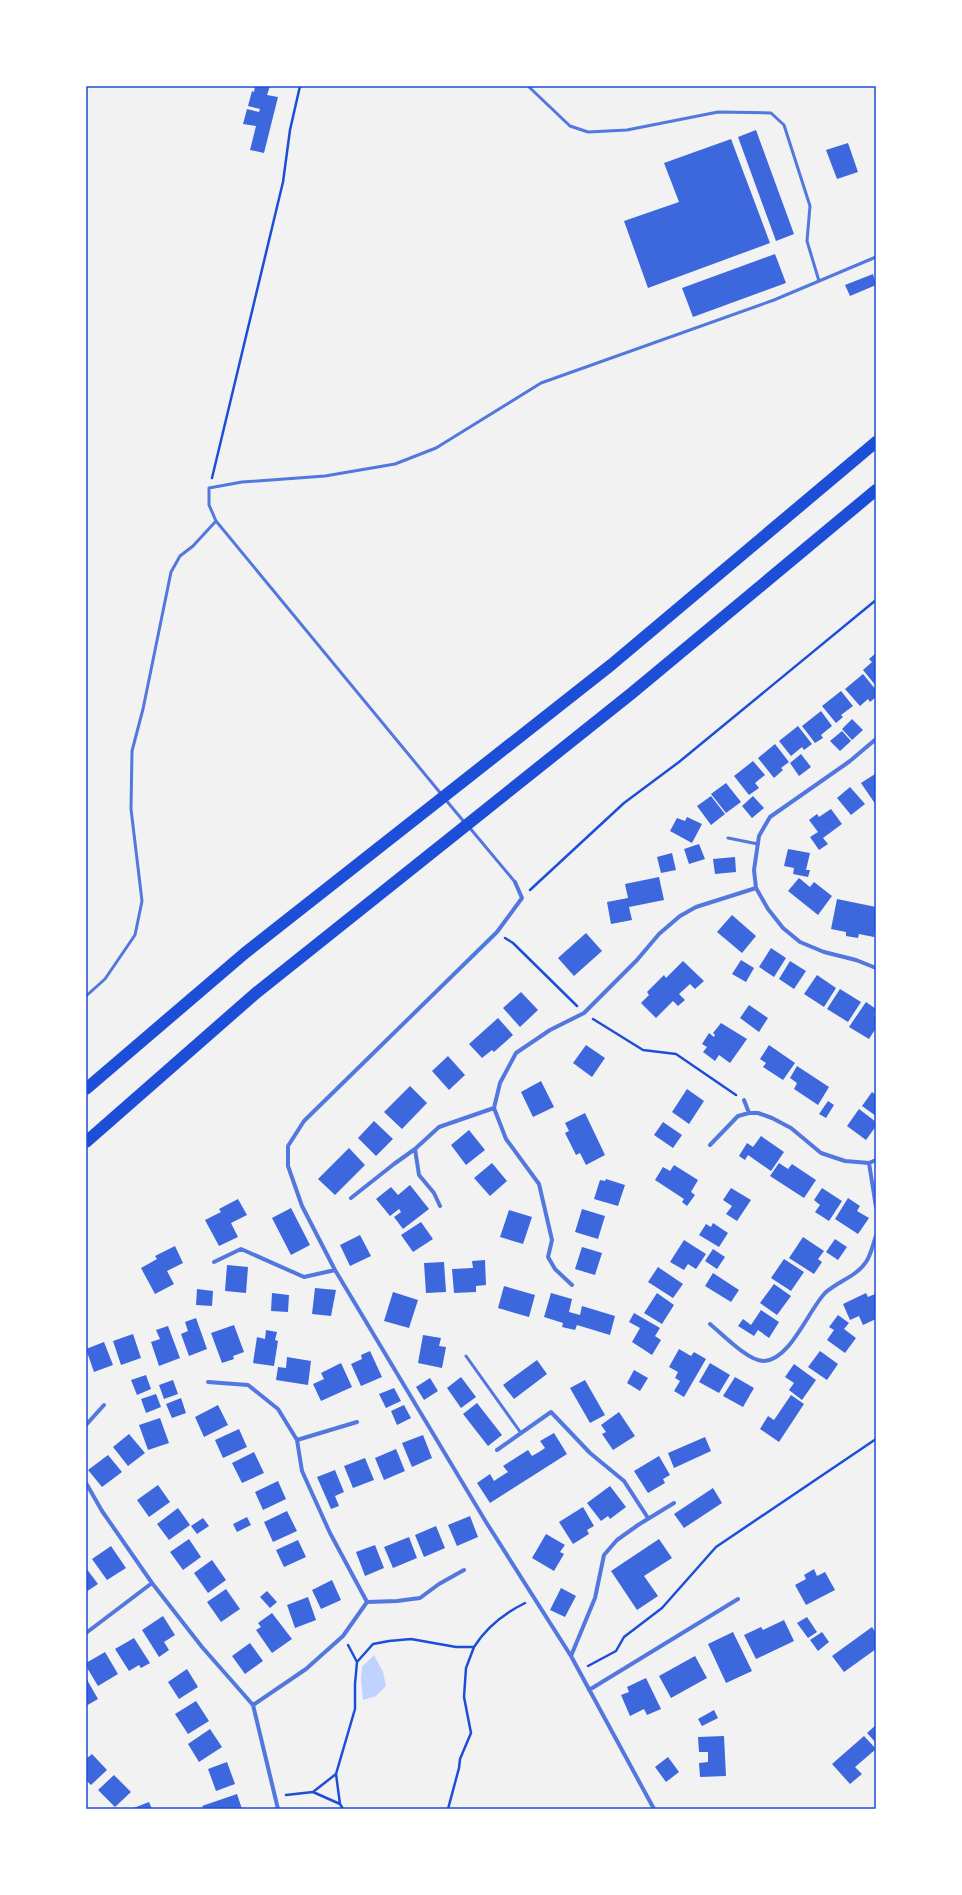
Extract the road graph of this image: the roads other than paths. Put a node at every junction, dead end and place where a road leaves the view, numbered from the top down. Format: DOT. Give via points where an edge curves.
graph roads {
  1 [pos="528,86"];
  2 [pos="876,257"];
  3 [pos="819,281"];
  4 [pos="876,442"];
  5 [pos="876,490"];
  6 [pos="216,521"];
  7 [pos="876,739"];
  8 [pos="728,838"];
  9 [pos="758,844"];
  10 [pos="515,882"];
  11 [pos="756,888"];
  12 [pos="876,968"];
  13 [pos="86,996"];
  14 [pos="86,1089"];
  15 [pos="744,1100"];
  16 [pos="494,1108"];
  17 [pos="749,1113"];
  18 [pos="86,1142"];
  19 [pos="710,1145"];
  20 [pos="415,1149"];
  21 [pos="876,1160"];
  22 [pos="869,1163"];
  23 [pos="351,1198"];
  24 [pos="440,1206"];
  25 [pos="876,1207"];
  26 [pos="876,1236"];
  27 [pos="214,1262"];
  28 [pos="335,1270"];
  29 [pos="572,1285"];
  30 [pos="710,1324"];
  31 [pos="466,1356"];
  32 [pos="208,1382"];
  33 [pos="104,1404"];
  34 [pos="357,1422"];
  35 [pos="86,1425"];
  36 [pos="521,1433"];
  37 [pos="297,1440"];
  38 [pos="496,1450"];
  39 [pos="86,1483"];
  40 [pos="674,1504"];
  41 [pos="648,1518"];
  42 [pos="464,1570"];
  43 [pos="152,1583"];
  44 [pos="738,1599"];
  45 [pos="367,1602"];
  46 [pos="86,1633"];
  47 [pos="571,1656"];
  48 [pos="589,1690"];
  49 [pos="253,1705"];
  50 [pos="278,1809"];
  51 [pos="654,1809"];
  1 -- 3 [label="lane" via="570,126 588,132 627,130 718,112 771,113 784,125 810,206 807,241"];
  2 -- 3 [label="lane"];
  3 -- 6 [label="lane" via="752,308 542,383 436,448 395,464 325,476 242,482 210,488 209,505"];
  4 -- 14 [label="highway" via="611,665 245,953"];
  5 -- 18 [label="highway" via="632,692 256,993"];
  6 -- 10 [label="lane"];
  6 -- 13 [label="lane" via="180,556 171,572 132,751 131,809 142,901 135,935 105,979"];
  7 -- 9 [label="street" via="850,761 770,817 759,836"];
  8 -- 9 [label="lane"];
  9 -- 11 [label="street" via="754,870"];
  10 -- 28 [label="street" via="522,898 497,932 304,1121 288,1146 288,1166 302,1206"];
  11 -- 12 [label="street" via="783,928 800,942"];
  11 -- 16 [label="street" via="696,906 680,916 659,934 584,1013 550,1030 516,1053 500,1083"];
  15 -- 17 [label="street"];
  16 -- 20 [label="street" via="439,1127"];
  16 -- 29 [label="street" via="506,1139 539,1184 552,1240 548,1258 555,1269"];
  17 -- 19 [label="street" via="738,1116"];
  17 -- 22 [label="street" via="772,1118 791,1128 821,1153 845,1161"];
  20 -- 23 [label="street"];
  20 -- 24 [label="street" via="419,1175 434,1193"];
  21 -- 22 [label="street"];
  22 -- 25 [label="street"];
  26 -- 30 [label="street" via="866,1262 847,1279 825,1293 784,1351 775,1359 762,1362 749,1356"];
  27 -- 28 [label="street" via="242,1249 304,1277"];
  28 -- 47 [label="street" via="486,1522"];
  31 -- 36 [label="lane"];
  32 -- 37 [label="street" via="248,1385 278,1409"];
  33 -- 35 [label="street"];
  34 -- 37 [label="street"];
  36 -- 38 [label="street"];
  36 -- 41 [label="street" via="551,1412 590,1453 624,1481"];
  37 -- 45 [label="street" via="302,1471 330,1534"];
  39 -- 43 [label="street" via="102,1511"];
  40 -- 41 [label="street"];
  41 -- 47 [label="street" via="617,1540 604,1555 595,1598"];
  42 -- 45 [label="street" via="438,1584 420,1598"];
  43 -- 46 [label="street"];
  43 -- 49 [label="street" via="202,1647"];
  44 -- 48 [label="street"];
  45 -- 49 [label="street" via="343,1636 306,1669"];
  47 -- 48 [label="street"];
  48 -- 51 [label="street"];
  49 -- 50 [label="street"];
}
